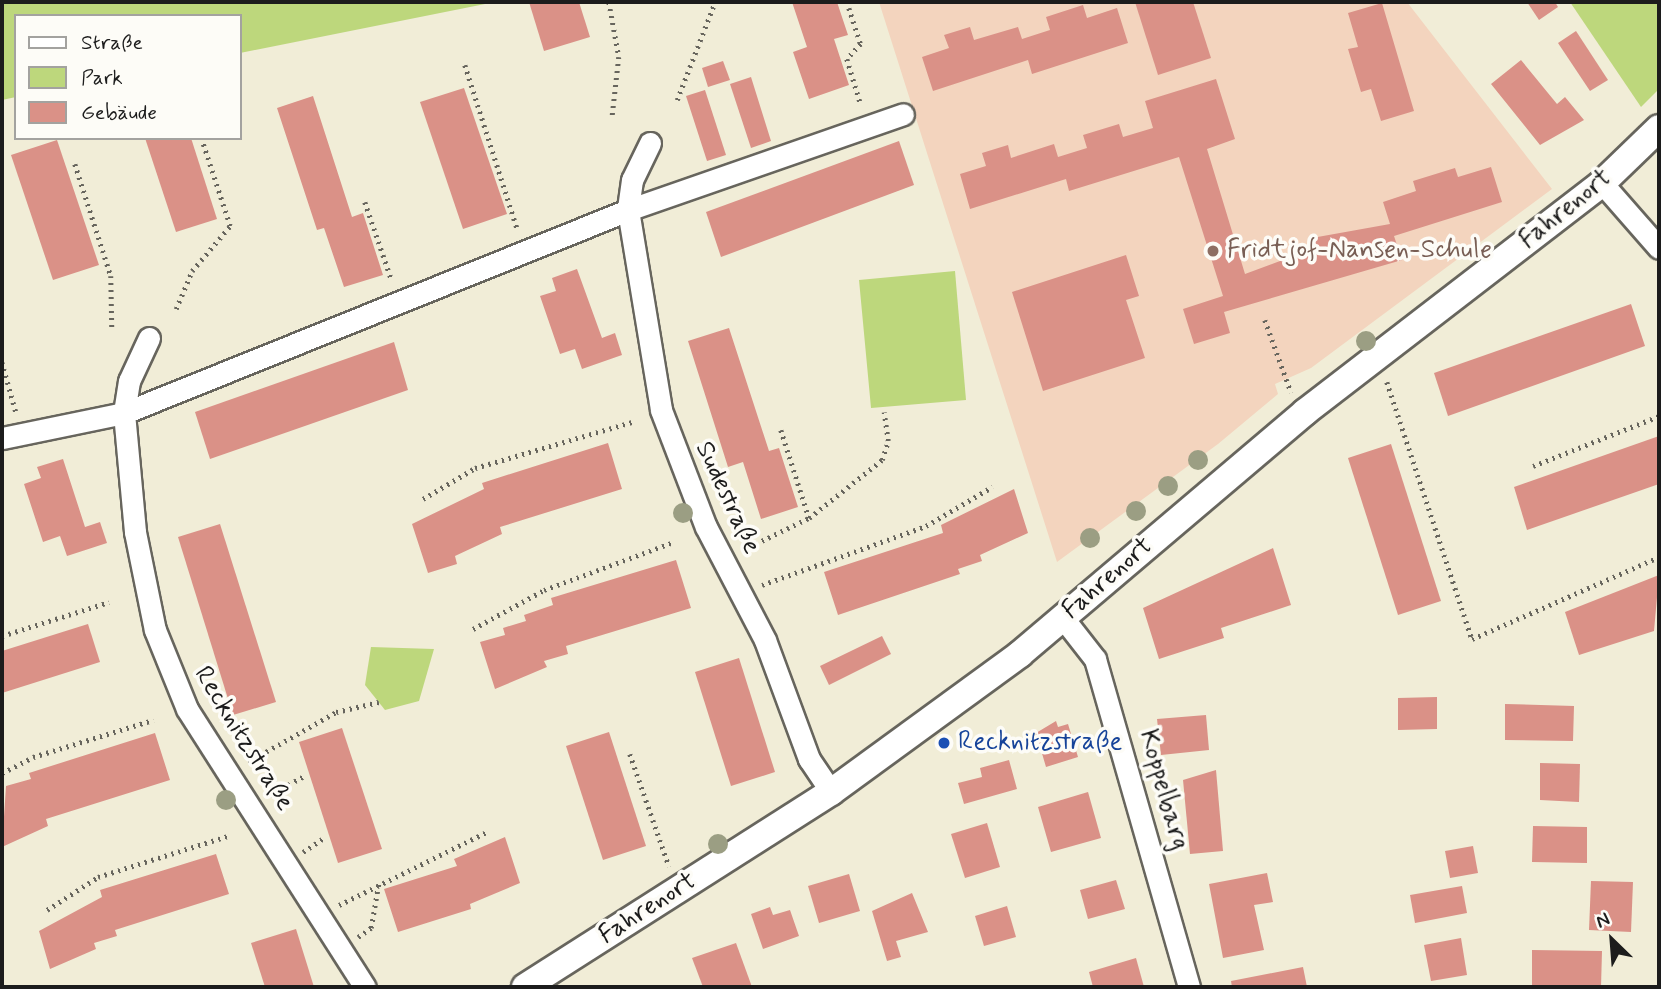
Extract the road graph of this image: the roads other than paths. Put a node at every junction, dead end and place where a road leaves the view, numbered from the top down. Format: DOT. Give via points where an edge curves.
graph roads {
  1 [pos="903,114"];
  2 [pos="1659,128"];
  3 [pos="650,143"];
  4 [pos="1602,183"];
  5 [pos="628,210"];
  6 [pos="1659,248"];
  7 [pos="149,338"];
  8 [pos="124,413"];
  9 [pos="12,436"];
  10 [pos="1063,618"];
  11 [pos="831,792"];
  12 [pos="365,987"];
  13 [pos="525,987"];
  14 [pos="1189,987"];
  1 -- 5 [label="street"];
  2 -- 4 [label="street, Fahrenort"];
  3 -- 5 [label="street, Sudestraße" via="632,180"];
  4 -- 6 [label="street"];
  4 -- 10 [label="street, Fahrenort" via="1304,412"];
  5 -- 8 [label="street"];
  5 -- 11 [label="street, Sudestraße" via="645,337 673,451 765,640 809,758"];
  7 -- 8 [label="street, Recknitzstraße" via="129,381"];
  8 -- 9 [label="street"];
  8 -- 12 [label="street, Recknitzstraße" via="135,532 169,671"];
  10 -- 11 [label="street, Fahrenort"];
  10 -- 14 [label="street, Koppelbarg" via="1099,670"];
  11 -- 13 [label="street, Fahrenort"];
}
